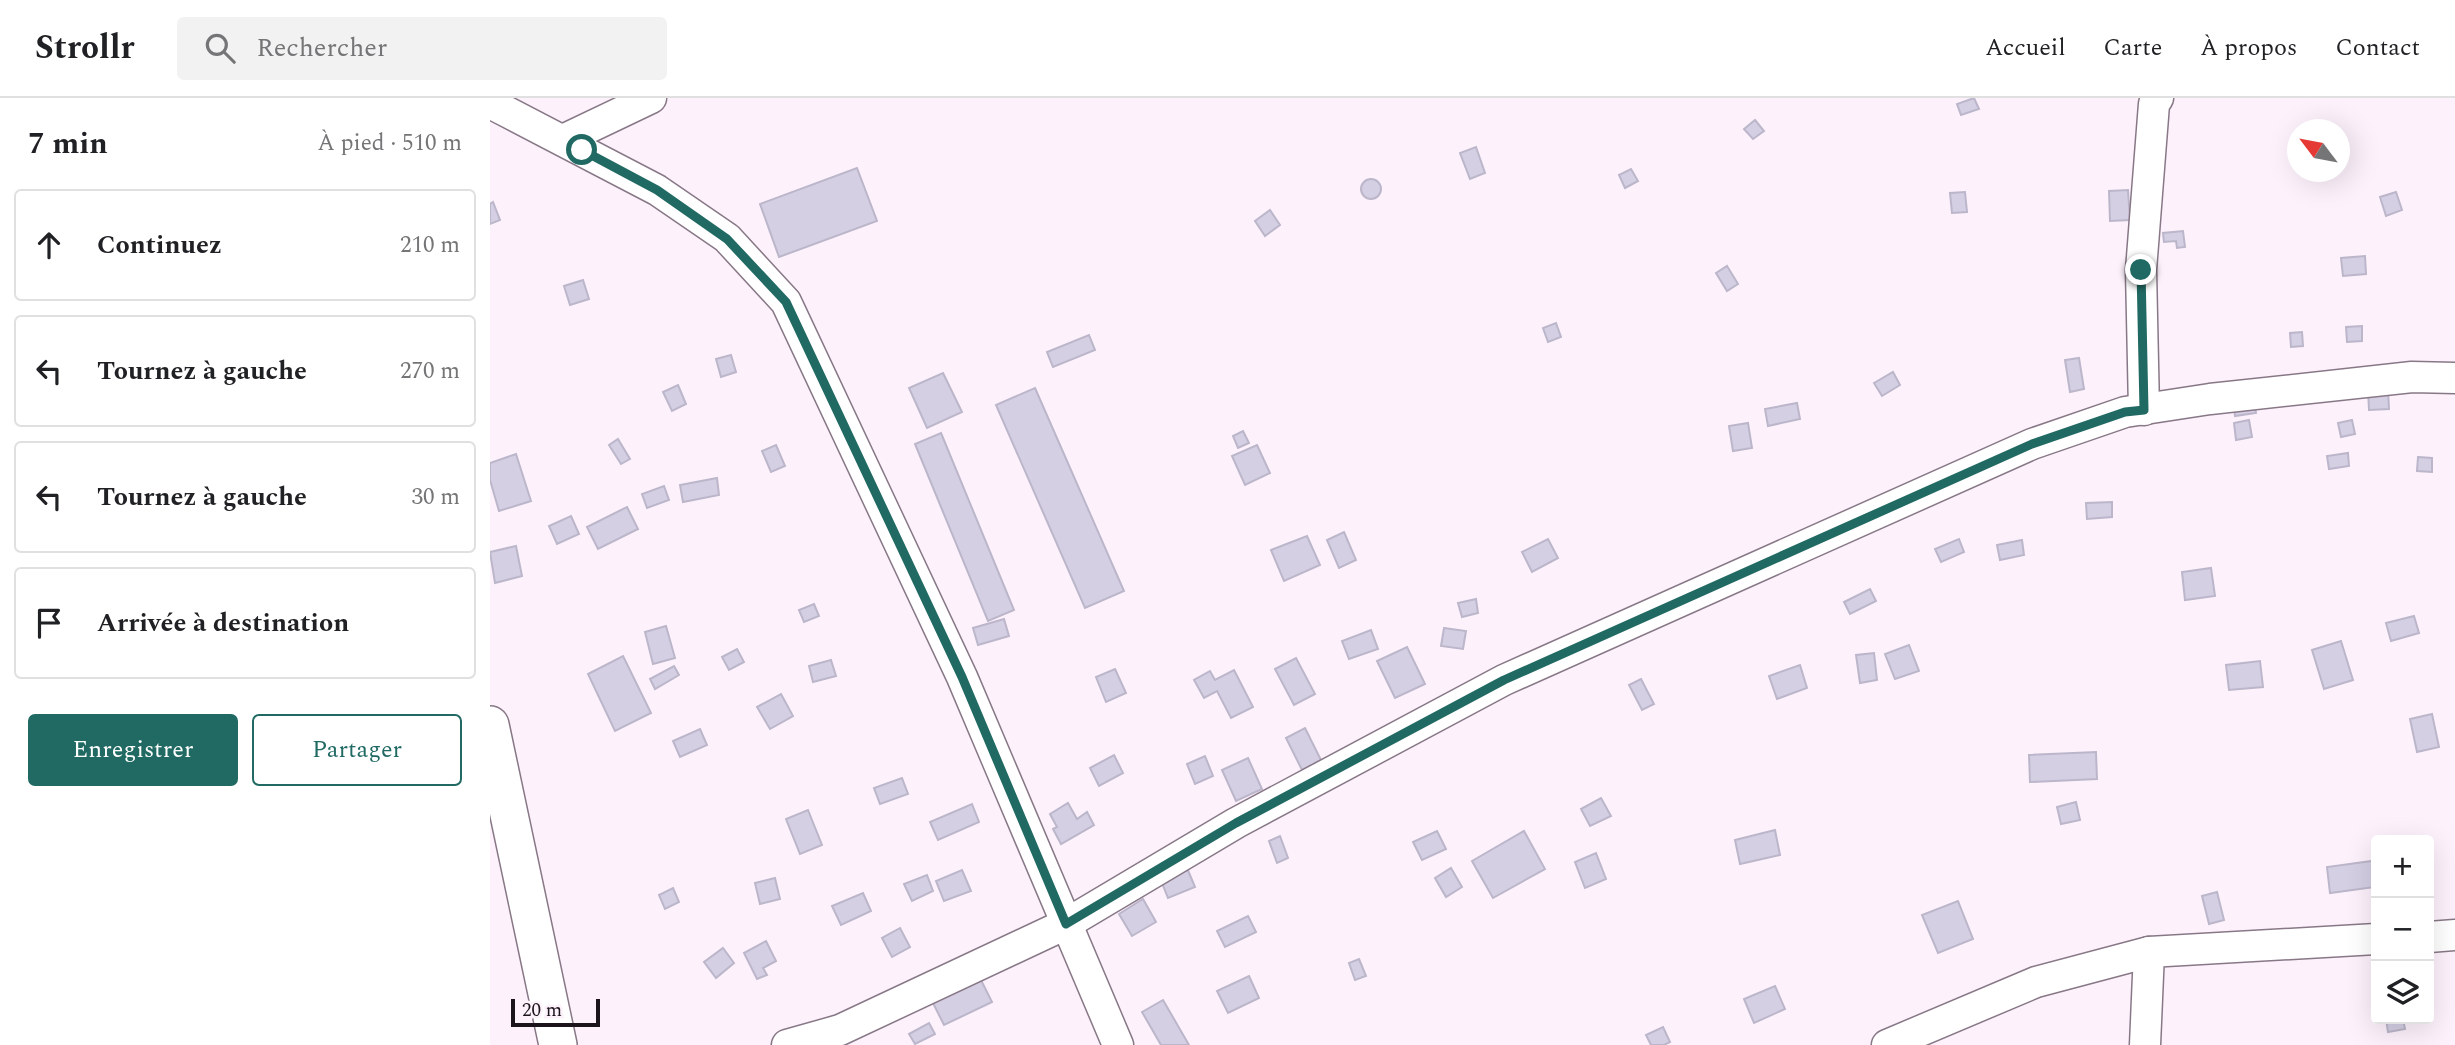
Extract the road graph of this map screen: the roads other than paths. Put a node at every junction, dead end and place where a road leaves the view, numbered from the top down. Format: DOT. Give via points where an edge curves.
graph roads {
  1 [pos="652,98"];
  2 [pos="2158,98"];
  3 [pos="490,103"];
  4 [pos="563,140"];
  5 [pos="2455,378"];
  6 [pos="2144,410"];
  7 [pos="490,725"];
  8 [pos="1066,924"];
  9 [pos="2455,935"];
  10 [pos="2434,937"];
  11 [pos="2371,939"];
  12 [pos="2149,952"];
  13 [pos="558,1045"];
  14 [pos="788,1045"];
  15 [pos="1118,1045"];
  16 [pos="1887,1045"];
  17 [pos="2145,1045"];
  1 -- 4 [label="street"];
  2 -- 6 [label="street" via="2141,270"];
  3 -- 4 [label="street"];
  4 -- 8 [label="street" via="657,190 727,239 786,302 962,677"];
  5 -- 6 [label="street" via="2412,377"];
  6 -- 8 [label="street" via="2125,412 2032,444 1504,680 1236,823"];
  7 -- 13 [label="street"];
  8 -- 14 [label="street" via="840,1030"];
  8 -- 15 [label="street"];
  9 -- 10 [label="street"];
  11 -- 12 [label="street"];
  12 -- 16 [label="street" via="2036,982"];
  12 -- 17 [label="street"];
}
